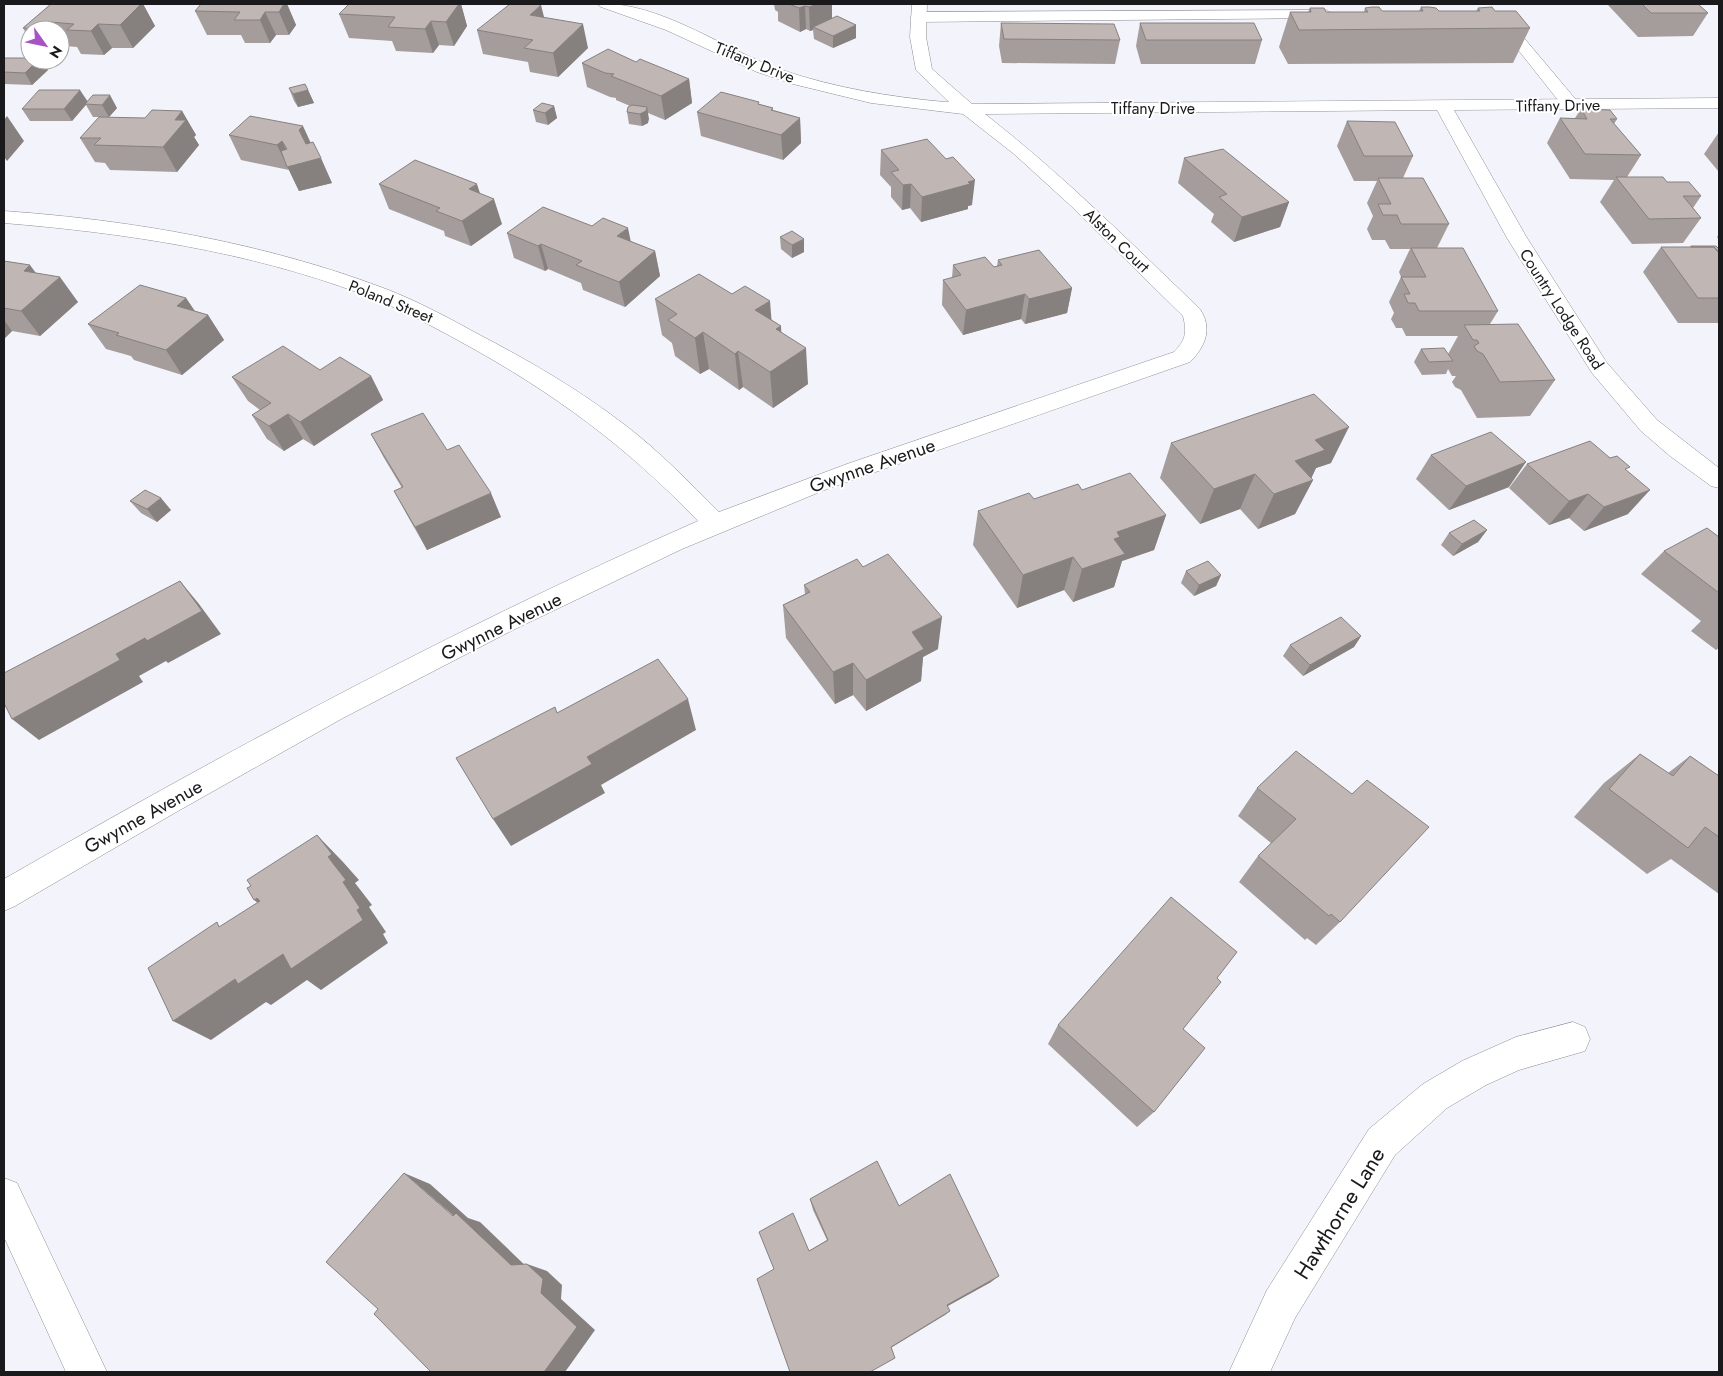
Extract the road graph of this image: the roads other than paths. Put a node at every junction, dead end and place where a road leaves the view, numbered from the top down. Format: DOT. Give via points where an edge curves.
graph roads {
  1 [pos="606,4"];
  2 [pos="918,10"];
  3 [pos="1343,15"];
  4 [pos="1480,16"];
  5 [pos="1719,104"];
  6 [pos="1571,105"];
  7 [pos="1443,106"];
  8 [pos="970,109"];
  9 [pos="4,218"];
  10 [pos="1024,413"];
  11 [pos="1719,480"];
  12 [pos="716,524"];
  13 [pos="4,896"];
  14 [pos="1573,1039"];
  15 [pos="4,1196"];
  16 [pos="86,1372"];
  17 [pos="1249,1372"];
  1 -- 8 [label="street, Tiffany Drive" via="683,31 768,70 823,88 884,101"];
  2 -- 3 [label="street"];
  2 -- 8 [label="street, Alston Court" via="920,57 924,70"];
  4 -- 6 [label="street" via="1509,29"];
  5 -- 6 [label="street, Tiffany Drive"];
  6 -- 7 [label="street, Tiffany Drive"];
  7 -- 8 [label="street, Tiffany Drive"];
  7 -- 11 [label="street, Country Lodge Road" via="1515,235 1590,354 1641,417 1680,452"];
  8 -- 10 [label="street, Alston Court" via="1077,201 1193,314 1198,333 1194,345 1182,357"];
  9 -- 12 [label="street, Poland Street" via="152,234 234,251 359,286 424,313 512,361 602,419 671,478"];
  10 -- 12 [label="street, Gwynne Avenue" via="873,464"];
  12 -- 13 [label="street, Gwynne Avenue" via="499,626 295,730"];
  14 -- 17 [label="street, Hawthorne Lane" via="1516,1054 1474,1073 1435,1096 1382,1142 1281,1304"];
  15 -- 16 [label="street"];
}
